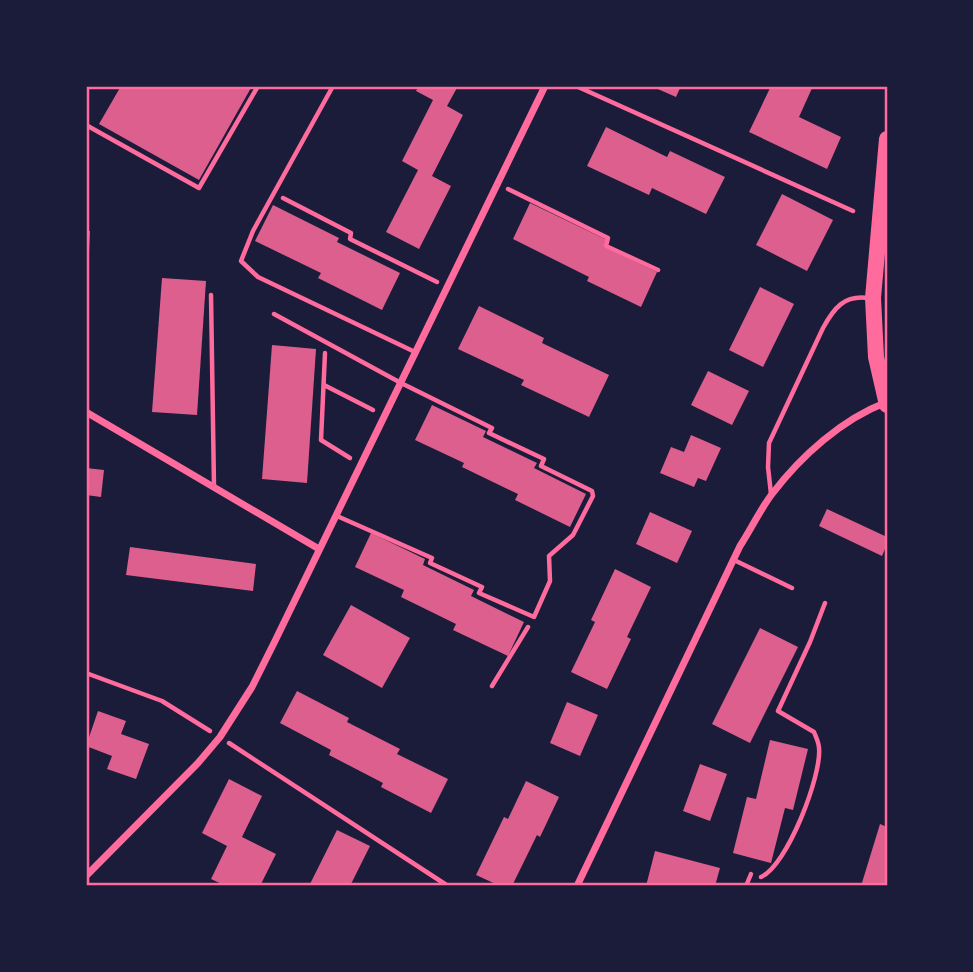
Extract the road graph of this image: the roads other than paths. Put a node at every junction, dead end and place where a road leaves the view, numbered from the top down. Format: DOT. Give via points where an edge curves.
graph roads {
  1 [pos="333,86"];
  2 [pos="545,86"];
  3 [pos="576,86"];
  4 [pos="887,139"];
  5 [pos="853,211"];
  6 [pos="211,295"];
  7 [pos="873,298"];
  8 [pos="275,314"];
  9 [pos="415,352"];
  10 [pos="401,383"];
  11 [pos="887,403"];
  12 [pos="86,412"];
  13 [pos="214,488"];
  14 [pos="771,494"];
  15 [pos="336,515"];
  16 [pos="319,550"];
  17 [pos="734,560"];
  18 [pos="792,588"];
  19 [pos="751,874"];
  20 [pos="86,876"];
  21 [pos="747,884"];
  22 [pos="577,886"];
  1 -- 9 [label="lane" via="241,261 258,276"];
  2 -- 9 [label="street"];
  3 -- 5 [label="lane"];
  4 -- 7 [label="main road"];
  6 -- 13 [label="lane"];
  7 -- 11 [label="main road" via="876,357"];
  7 -- 14 [label="lane" via="840,303 823,328 769,443"];
  8 -- 10 [label="lane"];
  9 -- 10 [label="street"];
  10 -- 15 [label="street"];
  10 -- 15 [label="lane" via="492,428 489,433 544,459 541,466 592,491 573,535 549,556 550,581 534,617 479,593 482,587 430,563 432,558"];
  11 -- 14 [label="street" via="858,414 836,431"];
  12 -- 13 [label="street"];
  13 -- 16 [label="street"];
  14 -- 17 [label="street"];
  15 -- 16 [label="street"];
  16 -- 20 [label="street" via="252,687 220,737"];
  17 -- 18 [label="lane"];
  17 -- 22 [label="street"];
  19 -- 21 [label="lane"];
}
